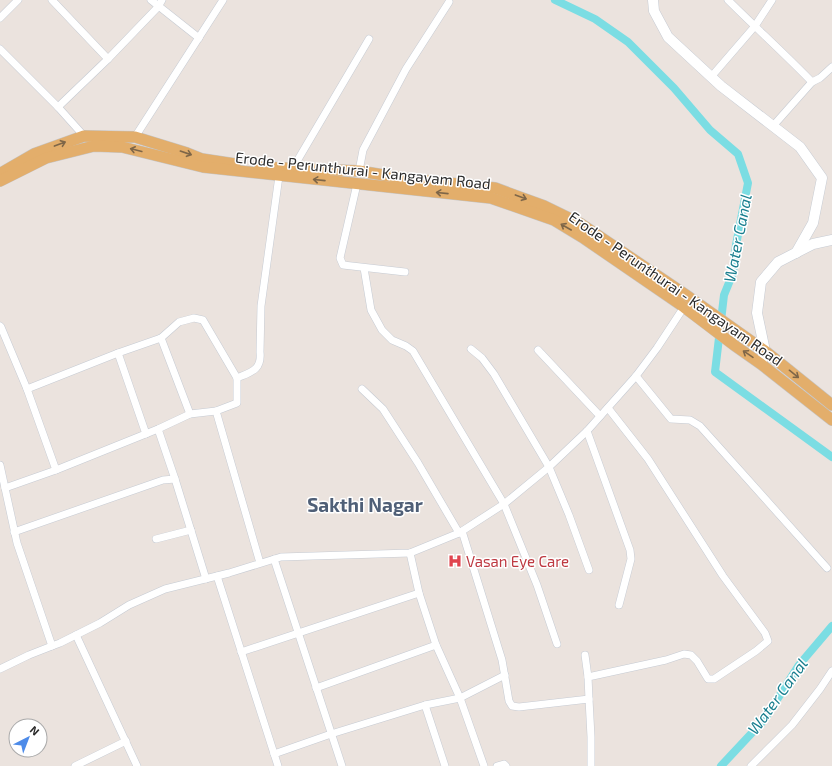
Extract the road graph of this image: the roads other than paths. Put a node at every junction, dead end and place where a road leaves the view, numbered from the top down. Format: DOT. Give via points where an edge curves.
graph roads {
  1 [pos="18,0"];
  2 [pos="52,0"];
  3 [pos="150,0"];
  4 [pos="223,0"];
  5 [pos="653,0"];
  6 [pos="728,0"];
  7 [pos="772,0"];
  8 [pos="449,2"];
  9 [pos="160,3"];
  10 [pos="0,18"];
  11 [pos="755,26"];
  12 [pos="199,38"];
  13 [pos="369,39"];
  14 [pos="0,49"];
  15 [pos="108,58"];
  16 [pos="832,67"];
  17 [pos="711,77"];
  18 [pos="812,82"];
  19 [pos="58,108"];
  20 [pos="773,126"];
  21 [pos="84,136"];
  22 [pos="135,137"];
  23 [pos="293,168"];
  24 [pos="359,171"];
  25 [pos="279,176"];
  26 [pos="1,177"];
  27 [pos="357,184"];
  28 [pos="505,197"];
  29 [pos="832,240"];
  30 [pos="796,253"];
  31 [pos="364,268"];
  32 [pos="405,272"];
  33 [pos="684,307"];
  34 [pos="0,326"];
  35 [pos="161,338"];
  36 [pos="471,349"];
  37 [pos="538,350"];
  38 [pos="765,351"];
  39 [pos="118,353"];
  40 [pos="761,364"];
  41 [pos="636,376"];
  42 [pos="237,378"];
  43 [pos="27,389"];
  44 [pos="362,389"];
  45 [pos="832,405"];
  46 [pos="608,408"];
  47 [pos="216,411"];
  48 [pos="190,414"];
  49 [pos="600,416"];
  50 [pos="832,420"];
  51 [pos="158,429"];
  52 [pos="587,431"];
  53 [pos="146,434"];
  54 [pos="0,465"];
  55 [pos="549,467"];
  56 [pos="56,470"];
  57 [pos="175,479"];
  58 [pos="5,488"];
  59 [pos="504,504"];
  60 [pos="191,530"];
  61 [pos="14,532"];
  62 [pos="460,532"];
  63 [pos="156,539"];
  64 [pos="410,552"];
  65 [pos="274,559"];
  66 [pos="260,564"];
  67 [pos="827,568"];
  68 [pos="589,570"];
  69 [pos="217,576"];
  70 [pos="206,579"];
  71 [pos="419,593"];
  72 [pos="619,605"];
  73 [pos="298,633"];
  74 [pos="76,635"];
  75 [pos="436,644"];
  76 [pos="557,644"];
  77 [pos="52,646"];
  78 [pos="241,652"];
  79 [pos="585,655"];
  80 [pos="0,669"];
  81 [pos="832,671"];
  82 [pos="504,675"];
  83 [pos="588,677"];
  84 [pos="316,688"];
  85 [pos="460,698"];
  86 [pos="589,699"];
  87 [pos="425,705"];
  88 [pos="331,734"];
  89 [pos="126,741"];
  90 [pos="274,754"];
  91 [pos="86,763"];
  92 [pos="75,766"];
  93 [pos="137,766"];
  94 [pos="278,766"];
  95 [pos="342,766"];
  96 [pos="445,766"];
  97 [pos="484,766"];
  98 [pos="497,766"];
  99 [pos="506,766"];
  100 [pos="591,766"];
  101 [pos="751,766"];
  1 -- 10 [label="street"];
  2 -- 15 [label="street"];
  3 -- 9 [label="street"];
  4 -- 12 [label="street"];
  5 -- 17 [label="street" via="654,11 668,37"];
  6 -- 11 [label="street"];
  7 -- 11 [label="street"];
  8 -- 24 [label="street" via="406,68 362,150"];
  9 -- 12 [label="street"];
  9 -- 15 [label="street"];
  11 -- 17 [label="street"];
  11 -- 18 [label="street"];
  12 -- 22 [label="street"];
  13 -- 23 [label="street"];
  14 -- 19 [label="street"];
  15 -- 19 [label="street"];
  16 -- 18 [label="street"];
  17 -- 20 [label="street"];
  18 -- 20 [label="street"];
  19 -- 21 [label="street"];
  20 -- 30 [label="street" via="800,147 822,178 813,223"];
  21 -- 22 [label="main road, Erode - Perunthurai - Kangayam Road"];
  26 -- 21 [label="main road, Erode - Perunthurai - Kangayam Road, one-way" via="34,154"];
  22 -- 23 [label="main road, Erode - Perunthurai - Kangayam Road, one-way" via="202,159 259,167"];
  23 -- 24 [label="main road, Erode - Perunthurai - Kangayam Road"];
  24 -- 28 [label="main road, Erode - Perunthurai - Kangayam Road" via="495,188"];
  25 -- 26 [label="main road, Erode - Perunthurai - Kangayam Road, one-way" via="203,167 122,147 94,146 46,158"];
  27 -- 25 [label="main road, Erode - Perunthurai - Kangayam Road, one-way"];
  25 -- 42 [label="street" via="261,306 260,359 253,372"];
  28 -- 27 [label="main road, Erode - Perunthurai - Kangayam Road, one-way" via="491,198"];
  27 -- 31 [label="street" via="340,258 343,265"];
  33 -- 28 [label="main road, Erode - Perunthurai - Kangayam Road, one-way" via="576,233"];
  28 -- 38 [label="main road, Erode - Perunthurai - Kangayam Road, one-way" via="544,206 581,224"];
  29 -- 30 [label="street" via="813,244"];
  30 -- 38 [label="street" via="778,262 761,282 757,313"];
  31 -- 32 [label="street"];
  31 -- 59 [label="street" via="371,310 382,330 392,340 413,352"];
  40 -- 33 [label="main road, Erode - Perunthurai - Kangayam Road, one-way"];
  33 -- 41 [label="street"];
  34 -- 43 [label="street"];
  35 -- 39 [label="street"];
  35 -- 42 [label="street" via="179,322 194,318 203,320"];
  35 -- 48 [label="street"];
  36 -- 55 [label="street" via="482,358 494,374"];
  37 -- 49 [label="street"];
  38 -- 40 [label="street"];
  38 -- 45 [label="main road, Erode - Perunthurai - Kangayam Road, one-way"];
  39 -- 43 [label="street"];
  39 -- 53 [label="street"];
  40 -- 50 [label="main road, Erode - Perunthurai - Kangayam Road"];
  41 -- 46 [label="street"];
  41 -- 67 [label="street" via="671,419 690,420 700,426"];
  42 -- 47 [label="street" via="237,403"];
  43 -- 56 [label="street"];
  44 -- 62 [label="street" via="383,409"];
  46 -- 49 [label="street"];
  46 -- 83 [label="street" via="648,459 768,641 714,679 708,679 697,661 691,655 684,654"];
  47 -- 48 [label="street"];
  47 -- 66 [label="street"];
  48 -- 51 [label="street"];
  49 -- 52 [label="street"];
  51 -- 53 [label="street"];
  51 -- 57 [label="street"];
  52 -- 55 [label="street"];
  52 -- 72 [label="street" via="630,550 631,559"];
  53 -- 56 [label="street"];
  54 -- 58 [label="street"];
  55 -- 59 [label="street"];
  55 -- 68 [label="street"];
  56 -- 58 [label="street"];
  57 -- 60 [label="street"];
  57 -- 61 [label="street" via="163,480"];
  58 -- 61 [label="street"];
  59 -- 62 [label="street"];
  59 -- 76 [label="street" via="537,585"];
  60 -- 63 [label="street"];
  60 -- 70 [label="street"];
  61 -- 77 [label="street"];
  62 -- 64 [label="street"];
  62 -- 82 [label="street" via="502,660"];
  64 -- 65 [label="street"];
  64 -- 71 [label="street"];
  65 -- 66 [label="street"];
  65 -- 73 [label="street"];
  66 -- 69 [label="street"];
  69 -- 70 [label="street"];
  69 -- 78 [label="street"];
  70 -- 74 [label="street" via="164,589 129,605"];
  71 -- 73 [label="street"];
  71 -- 75 [label="street"];
  73 -- 78 [label="street"];
  73 -- 84 [label="street"];
  74 -- 77 [label="street"];
  74 -- 89 [label="street"];
  75 -- 84 [label="street"];
  75 -- 85 [label="street"];
  77 -- 80 [label="street"];
  78 -- 90 [label="street"];
  79 -- 83 [label="street"];
  81 -- 101 [label="street" via="792,725"];
  82 -- 85 [label="street"];
  82 -- 86 [label="street" via="512,706"];
  83 -- 86 [label="street"];
  84 -- 88 [label="street"];
  85 -- 87 [label="street"];
  85 -- 97 [label="street"];
  86 -- 100 [label="street"];
  87 -- 88 [label="street"];
  87 -- 96 [label="street"];
  88 -- 90 [label="street"];
  88 -- 95 [label="street"];
  89 -- 91 [label="street"];
  89 -- 93 [label="street"];
  90 -- 94 [label="street"];
  91 -- 92 [label="street"];
  98 -- 99 [label="street"];
}
